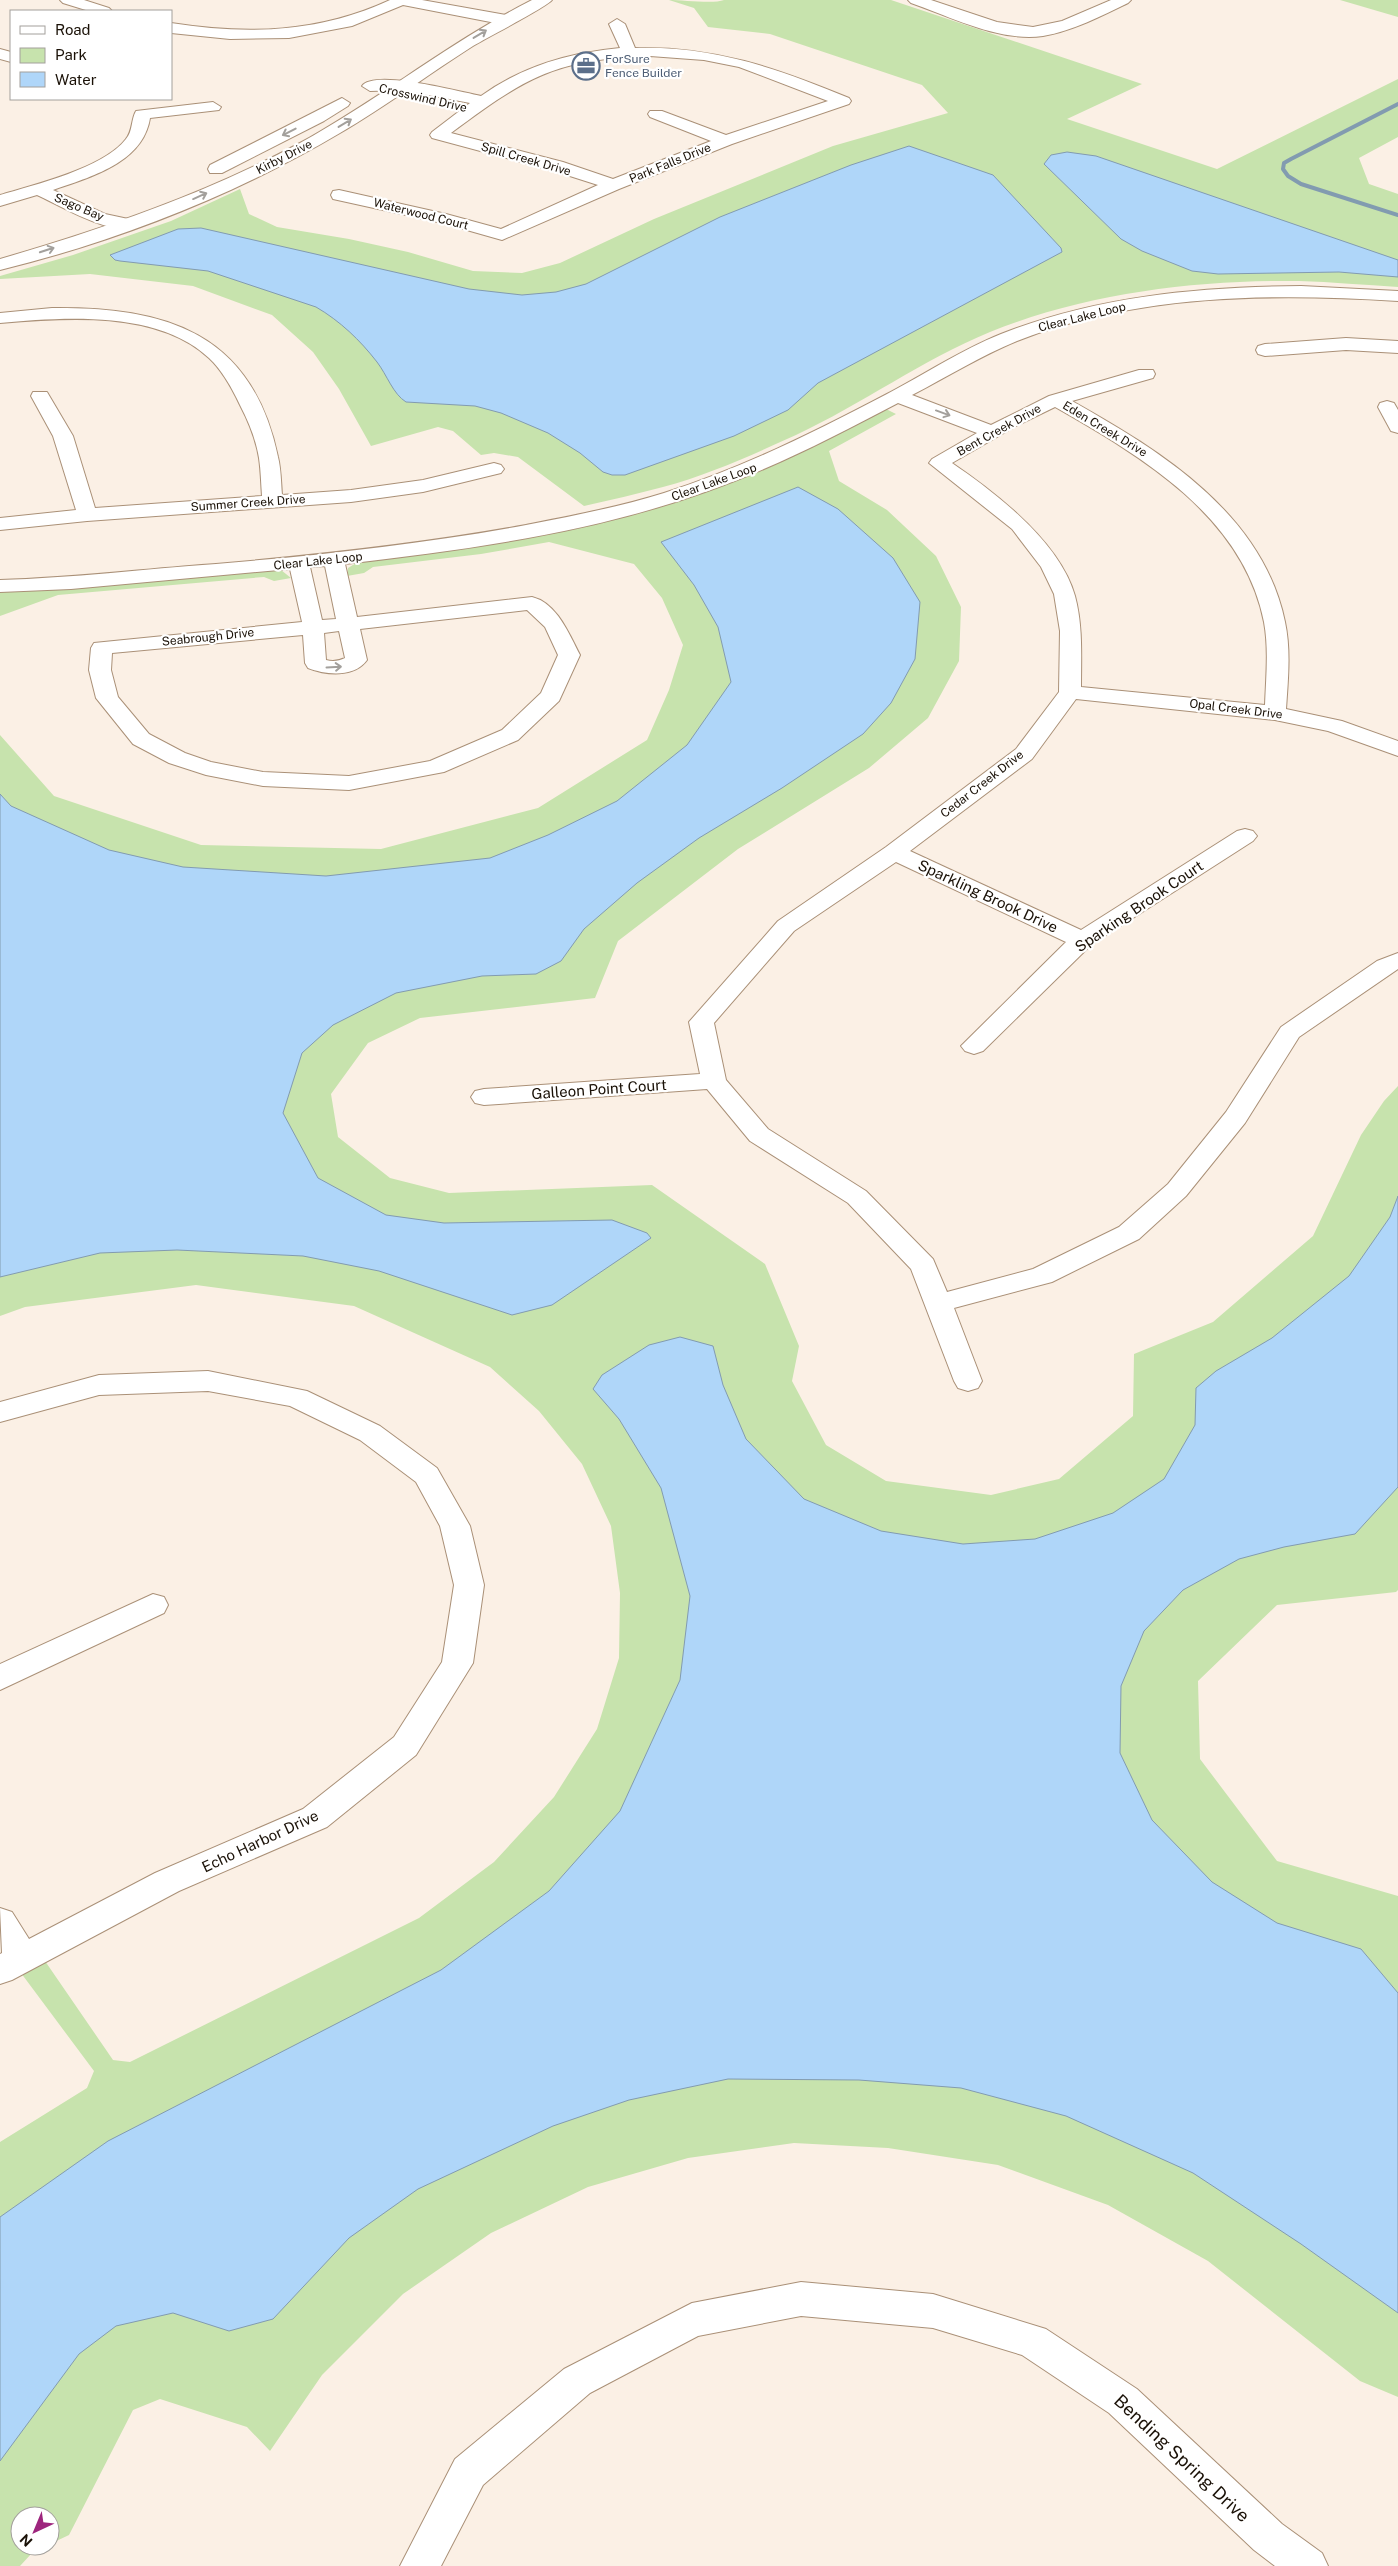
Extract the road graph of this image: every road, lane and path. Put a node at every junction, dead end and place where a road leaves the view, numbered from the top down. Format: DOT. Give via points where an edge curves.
graph roads {
  1 [pos="68,0"];
  2 [pos="401,0"];
  3 [pos="444,0"];
  4 [pos="511,0"];
  5 [pos="544,0"];
  6 [pos="916,0"];
  7 [pos="1123,0"];
  8 [pos="101,10"];
  9 [pos="484,14"];
  10 [pos="506,20"];
  11 [pos="617,24"];
  12 [pos="460,26"];
  13 [pos="172,28"];
  14 [pos="301,32"];
  15 [pos="313,48"];
  16 [pos="629,52"];
  17 [pos="391,71"];
  18 [pos="370,86"];
  19 [pos="396,89"];
  20 [pos="132,100"];
  21 [pos="478,105"];
  22 [pos="213,107"];
  23 [pos="142,114"];
  24 [pos="656,114"];
  25 [pos="726,141"];
  26 [pos="204,175"];
  27 [pos="56,182"];
  28 [pos="613,186"];
  29 [pos="38,189"];
  30 [pos="339,195"];
  31 [pos="0,201"];
  32 [pos="124,214"];
  33 [pos="100,218"];
  34 [pos="502,235"];
  35 [pos="0,251"];
  36 [pos="0,265"];
  37 [pos="1398,296"];
  38 [pos="0,318"];
  39 [pos="1398,347"];
  40 [pos="1265,350"];
  41 [pos="1146,374"];
  42 [pos="914,386"];
  43 [pos="40,396"];
  44 [pos="897,396"];
  45 [pos="1056,400"];
  46 [pos="1387,407"];
  47 [pos="1001,427"];
  48 [pos="1398,427"];
  49 [pos="494,469"];
  50 [pos="273,501"];
  51 [pos="87,515"];
  52 [pos="0,524"];
  53 [pos="334,560"];
  54 [pos="299,564"];
  55 [pos="3,586"];
  56 [pos="349,623"];
  57 [pos="313,626"];
  58 [pos="1070,692"];
  59 [pos="1275,713"];
  60 [pos="1398,749"];
  61 [pos="1245,836"];
  62 [pos="894,852"];
  63 [pos="1082,940"];
  64 [pos="1398,960"];
  65 [pos="974,1046"];
  66 [pos="714,1081"];
  67 [pos="484,1097"];
  68 [pos="938,1303"];
  69 [pos="968,1381"];
  70 [pos="0,1412"];
  71 [pos="153,1605"];
  72 [pos="0,1678"];
  73 [pos="0,1922"];
  74 [pos="11,1963"];
  75 [pos="420,2566"];
  76 [pos="1308,2566"];
  1 -- 8 [label="street"];
  2 -- 9 [label="street"];
  2 -- 14 [label="street" via="356,21"];
  3 -- 9 [label="street"];
  4 -- 9 [label="street"];
  5 -- 10 [label="street, Kirby Drive"];
  6 -- 7 [label="street" via="1008,29 1033,32 1058,28"];
  9 -- 10 [label="street"];
  9 -- 12 [label="street"];
  19 -- 10 [label="street, Kirby Drive, one-way"];
  11 -- 16 [label="street"];
  13 -- 14 [label="street" via="218,35"];
  14 -- 15 [label="street"];
  16 -- 21 [label="street" via="572,60 536,71 519,78"];
  16 -- 25 [label="street, Park Falls Drive" via="698,55 728,60 770,72 843,101"];
  17 -- 18 [label="street, Kirby Drive"];
  18 -- 19 [label="street, Crosswind Drive"];
  18 -- 26 [label="street, Kirby Drive, one-way" via="318,118"];
  19 -- 21 [label="street, Crosswind Drive"];
  32 -- 19 [label="street, Kirby Drive, one-way" via="174,208 306,147"];
  20 -- 23 [label="street"];
  21 -- 28 [label="street, Spill Creek Drive" via="438,135 558,166"];
  22 -- 23 [label="street"];
  23 -- 27 [label="street" via="140,128 128,148 97,166"];
  24 -- 25 [label="street"];
  25 -- 28 [label="street, Park Falls Drive"];
  27 -- 29 [label="street"];
  27 -- 32 [label="street, Sago Bay"];
  28 -- 34 [label="street, Park Falls Drive"];
  29 -- 31 [label="street"];
  29 -- 33 [label="street, Sago Bay"];
  30 -- 34 [label="street, Waterwood Court"];
  32 -- 33 [label="street, Sago Bay"];
  36 -- 32 [label="street, Kirby Drive, one-way"];
  33 -- 35 [label="street"];
  37 -- 42 [label="street, Clear Lake Loop" via="1344,292 1246,292 1195,295 1106,309 1055,321 1010,337"];
  38 -- 50 [label="street" via="60,313 114,315 177,331 206,345 224,362 246,395 268,458"];
  39 -- 40 [label="street" via="1346,344"];
  41 -- 45 [label="street, Bent Creek Drive"];
  42 -- 44 [label="street, Clear Lake Loop"];
  42 -- 47 [label="street"];
  43 -- 51 [label="street" via="63,436"];
  44 -- 47 [label="street, one-way"];
  44 -- 53 [label="street, Clear Lake Loop" via="767,462 668,498 618,512 470,542"];
  45 -- 47 [label="street, Bent Creek Drive"];
  45 -- 59 [label="street, Eden Creek Drive" via="1155,459 1191,488 1236,537 1258,576 1272,611 1278,652"];
  46 -- 48 [label="street"];
  47 -- 58 [label="street, Bent Creek Drive" via="939,463 1019,525 1051,566 1064,594 1071,631"];
  49 -- 50 [label="street, Summer Creek Drive" via="396,490"];
  50 -- 51 [label="street, Summer Creek Drive"];
  51 -- 52 [label="street, Summer Creek Drive"];
  53 -- 54 [label="street, Clear Lake Loop"];
  53 -- 56 [label="street"];
  54 -- 55 [label="street, Clear Lake Loop"];
  54 -- 57 [label="street"];
  56 -- 57 [label="street, Seabrough Drive"];
  57 -- 56 [label="street, one-way" via="316,663 326,668 348,666 356,660"];
  56 -- 57 [label="street, Seabrough Drive" via="532,603 554,624 569,655 551,696 510,735 436,767 349,783 263,779 206,768 177,758 141,739 107,698 100,670 102,648"];
  58 -- 59 [label="street, Opal Creek Drive"];
  58 -- 62 [label="street, Cedar Creek Drive" via="1024,754"];
  59 -- 60 [label="street, Opal Creek Drive" via="1334,726"];
  61 -- 63 [label="street, Sparking Brook Court"];
  62 -- 63 [label="street, Sparkling Brook Drive"];
  62 -- 66 [label="street, Cedar Creek Drive" via="786,926 701,1022"];
  63 -- 65 [label="street, Sparking Brook Court"];
  64 -- 68 [label="street" via="1290,1032 1236,1117 1177,1190 1130,1232 1042,1276"];
  66 -- 67 [label="street, Galleon Point Court"];
  66 -- 68 [label="street" via="759,1135 857,1197 923,1266"];
  68 -- 69 [label="street"];
  70 -- 74 [label="street, Echo Harbor Drive" via="99,1385 208,1381 297,1398 370,1433 427,1475 455,1526 469,1585 457,1663 405,1746 315,1818 167,1882"];
  71 -- 72 [label="street"];
  73 -- 74 [label="street"];
  75 -- 76 [label="street, Bending Spring Drive" via="469,2472 577,2380 692,2320 801,2300 933,2311 1033,2341 1123,2401 1268,2537"];
}
